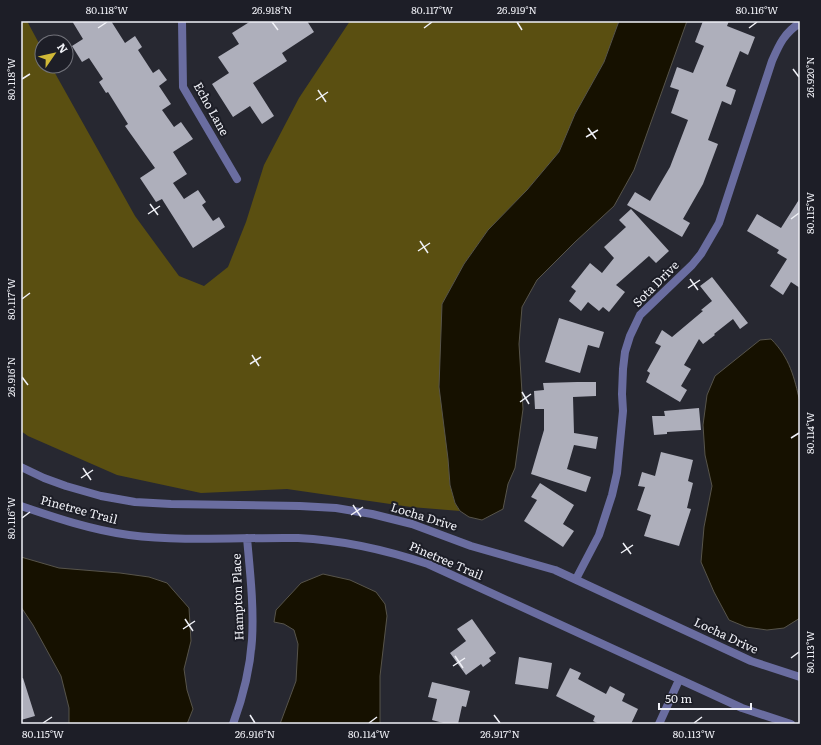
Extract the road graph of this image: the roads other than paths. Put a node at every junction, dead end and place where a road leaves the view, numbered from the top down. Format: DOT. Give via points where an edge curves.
graph roads {
  1 [pos="182,21"];
  2 [pos="800,23"];
  3 [pos="236,179"];
  4 [pos="21,466"];
  5 [pos="21,506"];
  6 [pos="247,538"];
  7 [pos="576,579"];
  8 [pos="800,677"];
  9 [pos="679,680"];
  10 [pos="233,724"];
  11 [pos="659,724"];
  12 [pos="791,724"];
  1 -- 3 [label="street, Echo Lane" via="183,86"];
  2 -- 7 [label="street, Sota Drive" via="790,29 772,62 720,223 692,265 640,315 630,336 623,369 623,411 617,473 599,535"];
  4 -- 7 [label="street, Locha Drive" via="66,486 100,496 135,502 300,506 372,514 412,524"];
  5 -- 6 [label="street, Pinetree Trail" via="93,528 129,535 166,538"];
  6 -- 9 [label="street, Pinetree Trail" via="300,538 369,547 428,564"];
  6 -- 10 [label="street, Hampton Place" via="252,641 248,672"];
  7 -- 8 [label="street, Locha Drive" via="751,661"];
  9 -- 11 [label="street"];
  9 -- 12 [label="street, Pinetree Trail" via="742,708"];
}
